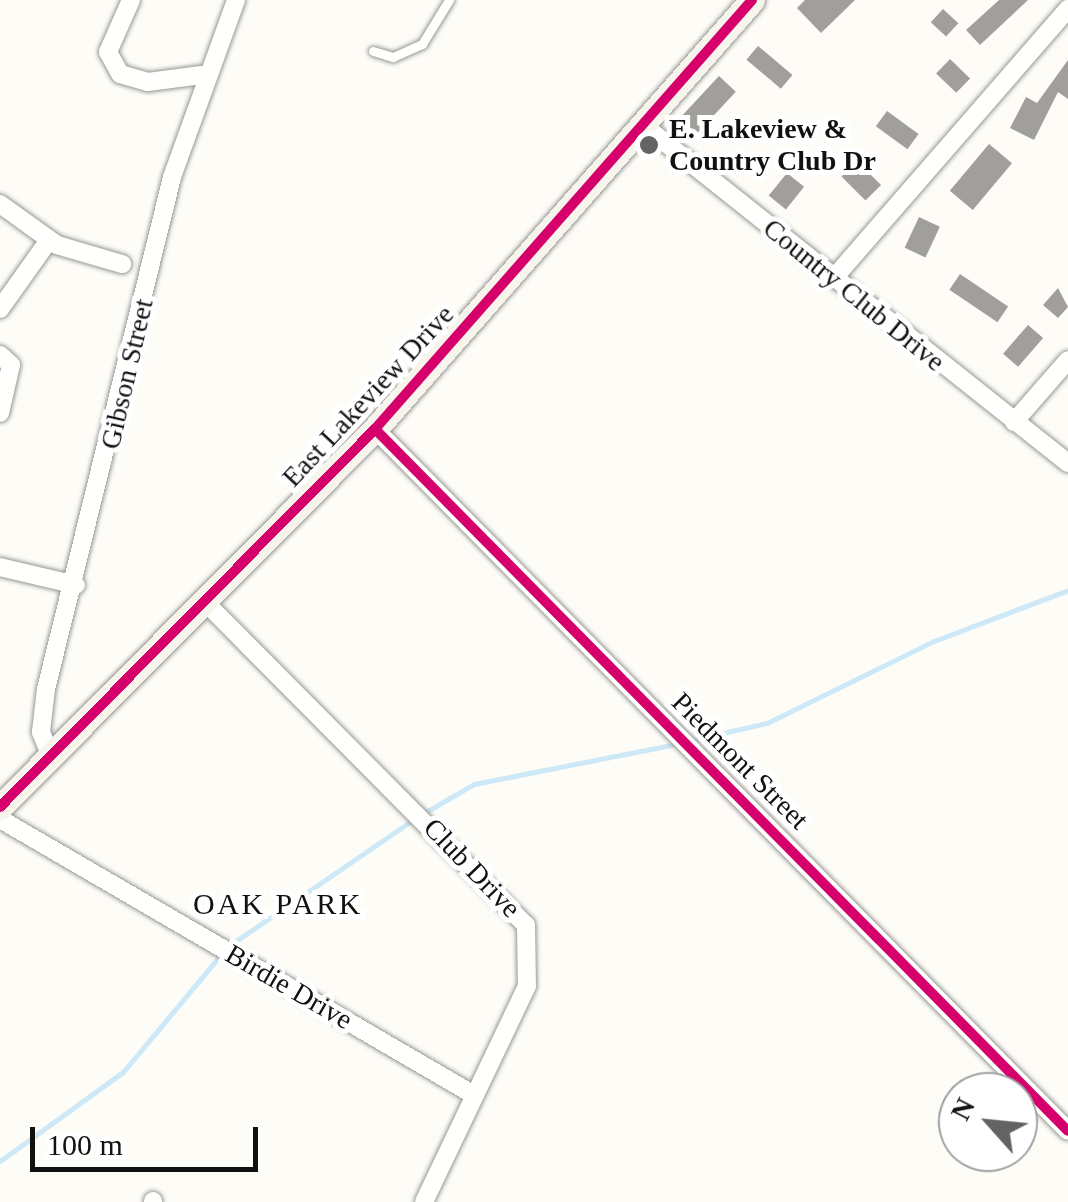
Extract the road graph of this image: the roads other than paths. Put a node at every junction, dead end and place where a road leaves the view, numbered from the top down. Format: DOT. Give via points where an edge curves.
graph roads {
  1 [pos="131,0"];
  2 [pos="236,0"];
  3 [pos="449,0"];
  4 [pos="752,0"];
  5 [pos="1068,9"];
  6 [pos="373,51"];
  7 [pos="202,75"];
  8 [pos="643,124"];
  9 [pos="0,204"];
  10 [pos="50,240"];
  11 [pos="122,264"];
  12 [pos="833,279"];
  13 [pos="0,309"];
  14 [pos="0,356"];
  15 [pos="1068,360"];
  16 [pos="0,413"];
  17 [pos="1014,422"];
  18 [pos="375,429"];
  19 [pos="1068,462"];
  20 [pos="0,567"];
  21 [pos="76,585"];
  22 [pos="202,600"];
  23 [pos="49,752"];
  24 [pos="0,807"];
  25 [pos="0,819"];
  26 [pos="474,1094"];
  27 [pos="1068,1130"];
  28 [pos="424,1202"];
  1 -- 7 [label="street" via="108,52 120,74 148,82"];
  2 -- 7 [label="street, Gibson Street"];
  3 -- 6 [label="lane" via="422,44 394,57"];
  4 -- 8 [label="street, East Lakeview Drive"];
  5 -- 12 [label="street"];
  7 -- 21 [label="street, Gibson Street"];
  8 -- 12 [label="street, Country Club Drive"];
  8 -- 18 [label="street, East Lakeview Drive"];
  9 -- 10 [label="street"];
  10 -- 11 [label="street"];
  10 -- 13 [label="street"];
  12 -- 17 [label="street, Country Club Drive"];
  14 -- 16 [label="street" via="11,366"];
  15 -- 17 [label="street"];
  17 -- 19 [label="street, Country Club Drive"];
  18 -- 22 [label="street, East Lakeview Drive"];
  18 -- 27 [label="street, Piedmont Street"];
  20 -- 21 [label="street"];
  21 -- 23 [label="street, Gibson Street" via="41,717"];
  22 -- 23 [label="street, East Lakeview Drive"];
  22 -- 26 [label="street, Club Drive" via="526,926 527,986"];
  23 -- 24 [label="street, East Lakeview Drive"];
  25 -- 26 [label="street, Birdie Drive"];
  26 -- 28 [label="street, Club Drive"];
}
